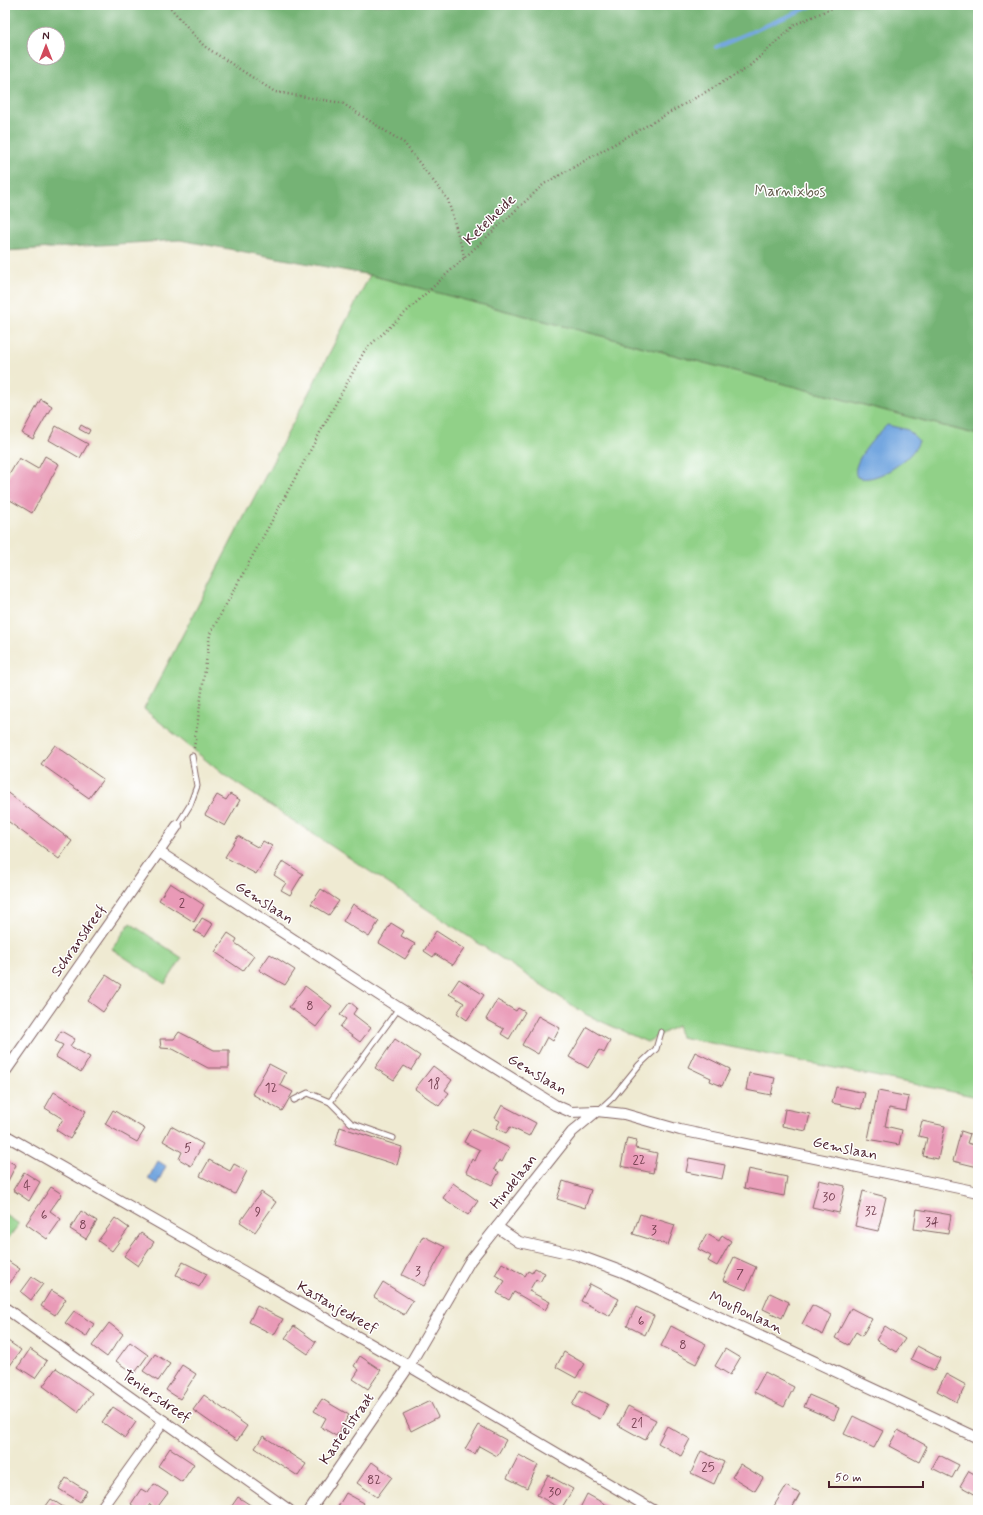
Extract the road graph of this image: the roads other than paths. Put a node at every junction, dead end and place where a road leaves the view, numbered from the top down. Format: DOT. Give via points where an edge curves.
graph roads {
  1 [pos="192,756"];
  2 [pos="177,826"];
  3 [pos="159,852"];
  4 [pos="399,1008"];
  5 [pos="661,1032"];
  6 [pos="5,1072"];
  7 [pos="294,1100"];
  8 [pos="330,1102"];
  9 [pos="597,1111"];
  10 [pos="5,1135"];
  11 [pos="393,1138"];
  12 [pos="978,1192"];
  13 [pos="497,1227"];
  14 [pos="5,1308"];
  15 [pos="409,1366"];
  16 [pos="164,1421"];
  17 [pos="978,1438"];
  18 [pos="100,1510"];
  19 [pos="289,1510"];
  20 [pos="310,1510"];
  21 [pos="652,1510"];
  1 -- 2 [label="lane" via="197,786 190,805"];
  2 -- 3 [label="street, Schransdreef"];
  3 -- 4 [label="street, Gemslaan"];
  3 -- 6 [label="street, Schransdreef"];
  4 -- 8 [label="lane"];
  4 -- 9 [label="street, Gemslaan" via="555,1105 571,1112"];
  5 -- 9 [label="lane, Hindelaan" via="656,1049"];
  7 -- 8 [label="lane" via="308,1093"];
  8 -- 11 [label="lane" via="351,1123"];
  9 -- 12 [label="street, Gemslaan" via="624,1114 680,1130"];
  9 -- 13 [label="street, Hindelaan" via="572,1132"];
  10 -- 15 [label="street, Kastanjedreef"];
  13 -- 15 [label="street, Hindelaan" via="470,1261"];
  13 -- 17 [label="street, Mouflonlaan" via="519,1242 577,1254 623,1272"];
  14 -- 16 [label="street, Teniersdreef"];
  15 -- 20 [label="street, Kasteelstraat"];
  15 -- 21 [label="street, Kastanjedreef"];
  16 -- 18 [label="street"];
  16 -- 19 [label="street, Teniersdreef"];
}
